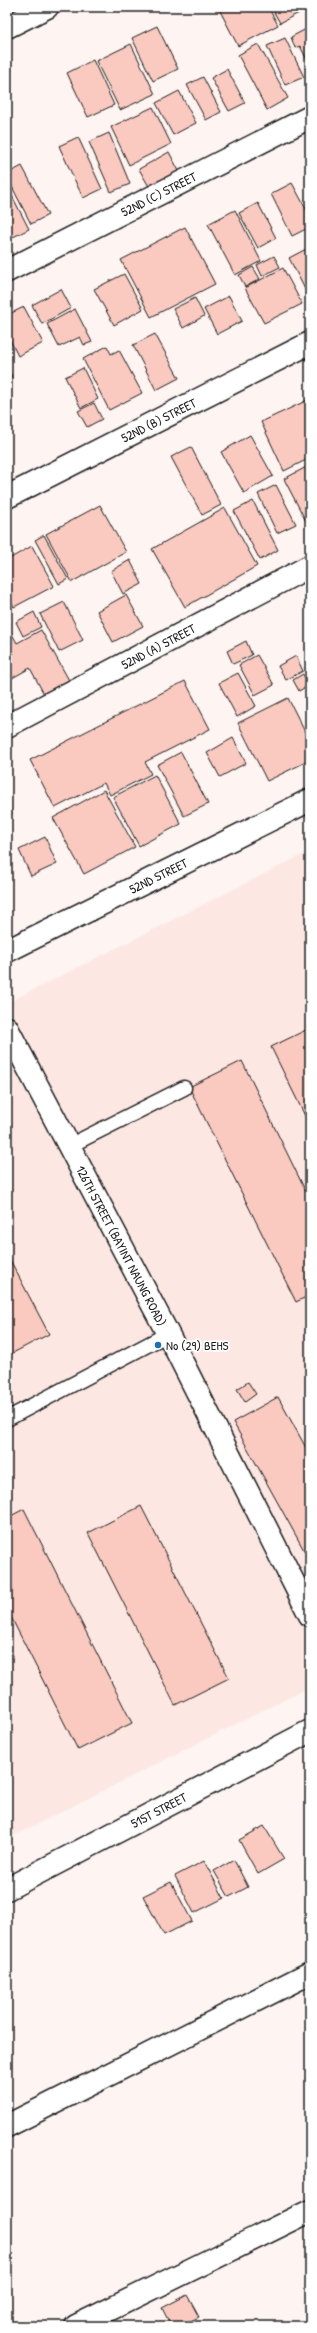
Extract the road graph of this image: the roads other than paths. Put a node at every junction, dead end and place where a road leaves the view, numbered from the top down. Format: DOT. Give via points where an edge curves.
graph roads {
  1 [pos="47,7"];
  2 [pos="7,27"];
  3 [pos="310,117"];
  4 [pos="7,271"];
  5 [pos="310,343"];
  6 [pos="7,497"];
  7 [pos="310,566"];
  8 [pos="7,726"];
  9 [pos="310,800"];
  10 [pos="7,951"];
  11 [pos="9,1037"];
  12 [pos="184,1088"];
  13 [pos="69,1146"];
  14 [pos="168,1334"];
  15 [pos="7,1419"];
  16 [pos="310,1615"];
  17 [pos="310,1731"];
  18 [pos="7,1889"];
  19 [pos="310,1973"];
  20 [pos="7,2126"];
  21 [pos="310,2211"];
  22 [pos="76,2326"];
  1 -- 2 [label="street"];
  3 -- 4 [label="street, 52ND (C) STREET"];
  5 -- 6 [label="street, 52ND (B) STREET"];
  7 -- 8 [label="street, 52ND (A) STREET"];
  9 -- 10 [label="street, 52ND STREET"];
  11 -- 13 [label="street, 126TH STREET (BAYINT NAUNG ROAD)"];
  12 -- 13 [label="lane"];
  13 -- 14 [label="street, 126TH STREET (BAYINT NAUNG ROAD)"];
  14 -- 15 [label="lane"];
  14 -- 16 [label="street, 126TH STREET (BAYINT NAUNG ROAD)"];
  17 -- 18 [label="street, 51ST STREET"];
  19 -- 20 [label="street"];
  21 -- 22 [label="street"];
}
